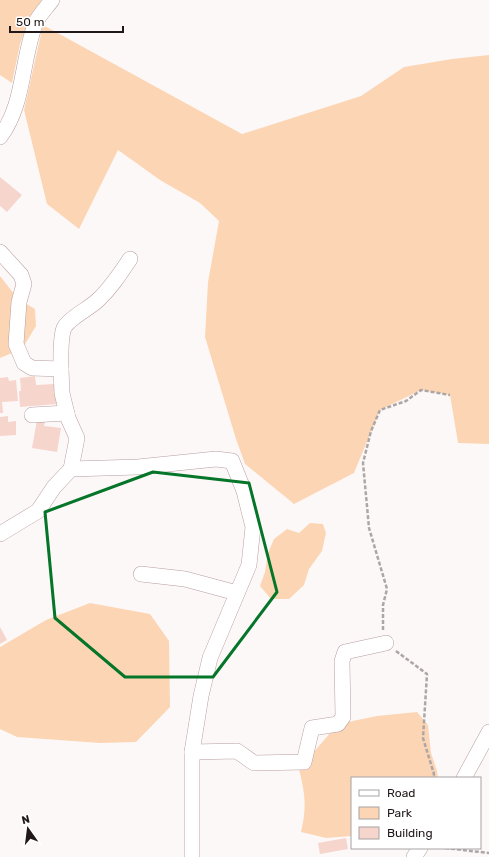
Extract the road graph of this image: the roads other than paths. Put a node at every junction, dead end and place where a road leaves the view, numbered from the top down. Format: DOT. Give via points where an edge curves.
graph roads {
  1 [pos="52,0"];
  2 [pos="0,137"];
  3 [pos="0,252"];
  4 [pos="130,259"];
  5 [pos="61,369"];
  6 [pos="67,413"];
  7 [pos="32,415"];
  8 [pos="71,469"];
  9 [pos="0,534"];
  10 [pos="141,574"];
  11 [pos="237,594"];
  12 [pos="386,643"];
  13 [pos="489,732"];
  14 [pos="192,752"];
  15 [pos="465,777"];
  16 [pos="192,857"];
  1 -- 2 [label="street" via="36,21 27,51 19,96"];
  3 -- 5 [label="street" via="21,275 24,284 16,344 24,363 32,368"];
  4 -- 5 [label="street" via="116,281 97,301 64,328"];
  5 -- 6 [label="street" via="62,394"];
  6 -- 7 [label="street"];
  6 -- 8 [label="street" via="76,438"];
  8 -- 9 [label="street" via="38,511"];
  8 -- 11 [label="street" via="138,467 216,459 232,461 244,491 253,526 249,565"];
  10 -- 11 [label="street" via="185,579"];
  11 -- 14 [label="street" via="210,658"];
  12 -- 14 [label="street" via="344,652 343,718 338,724 312,728 304,762 254,763 237,751"];
  13 -- 15 [label="street"];
  14 -- 16 [label="street"];
}
